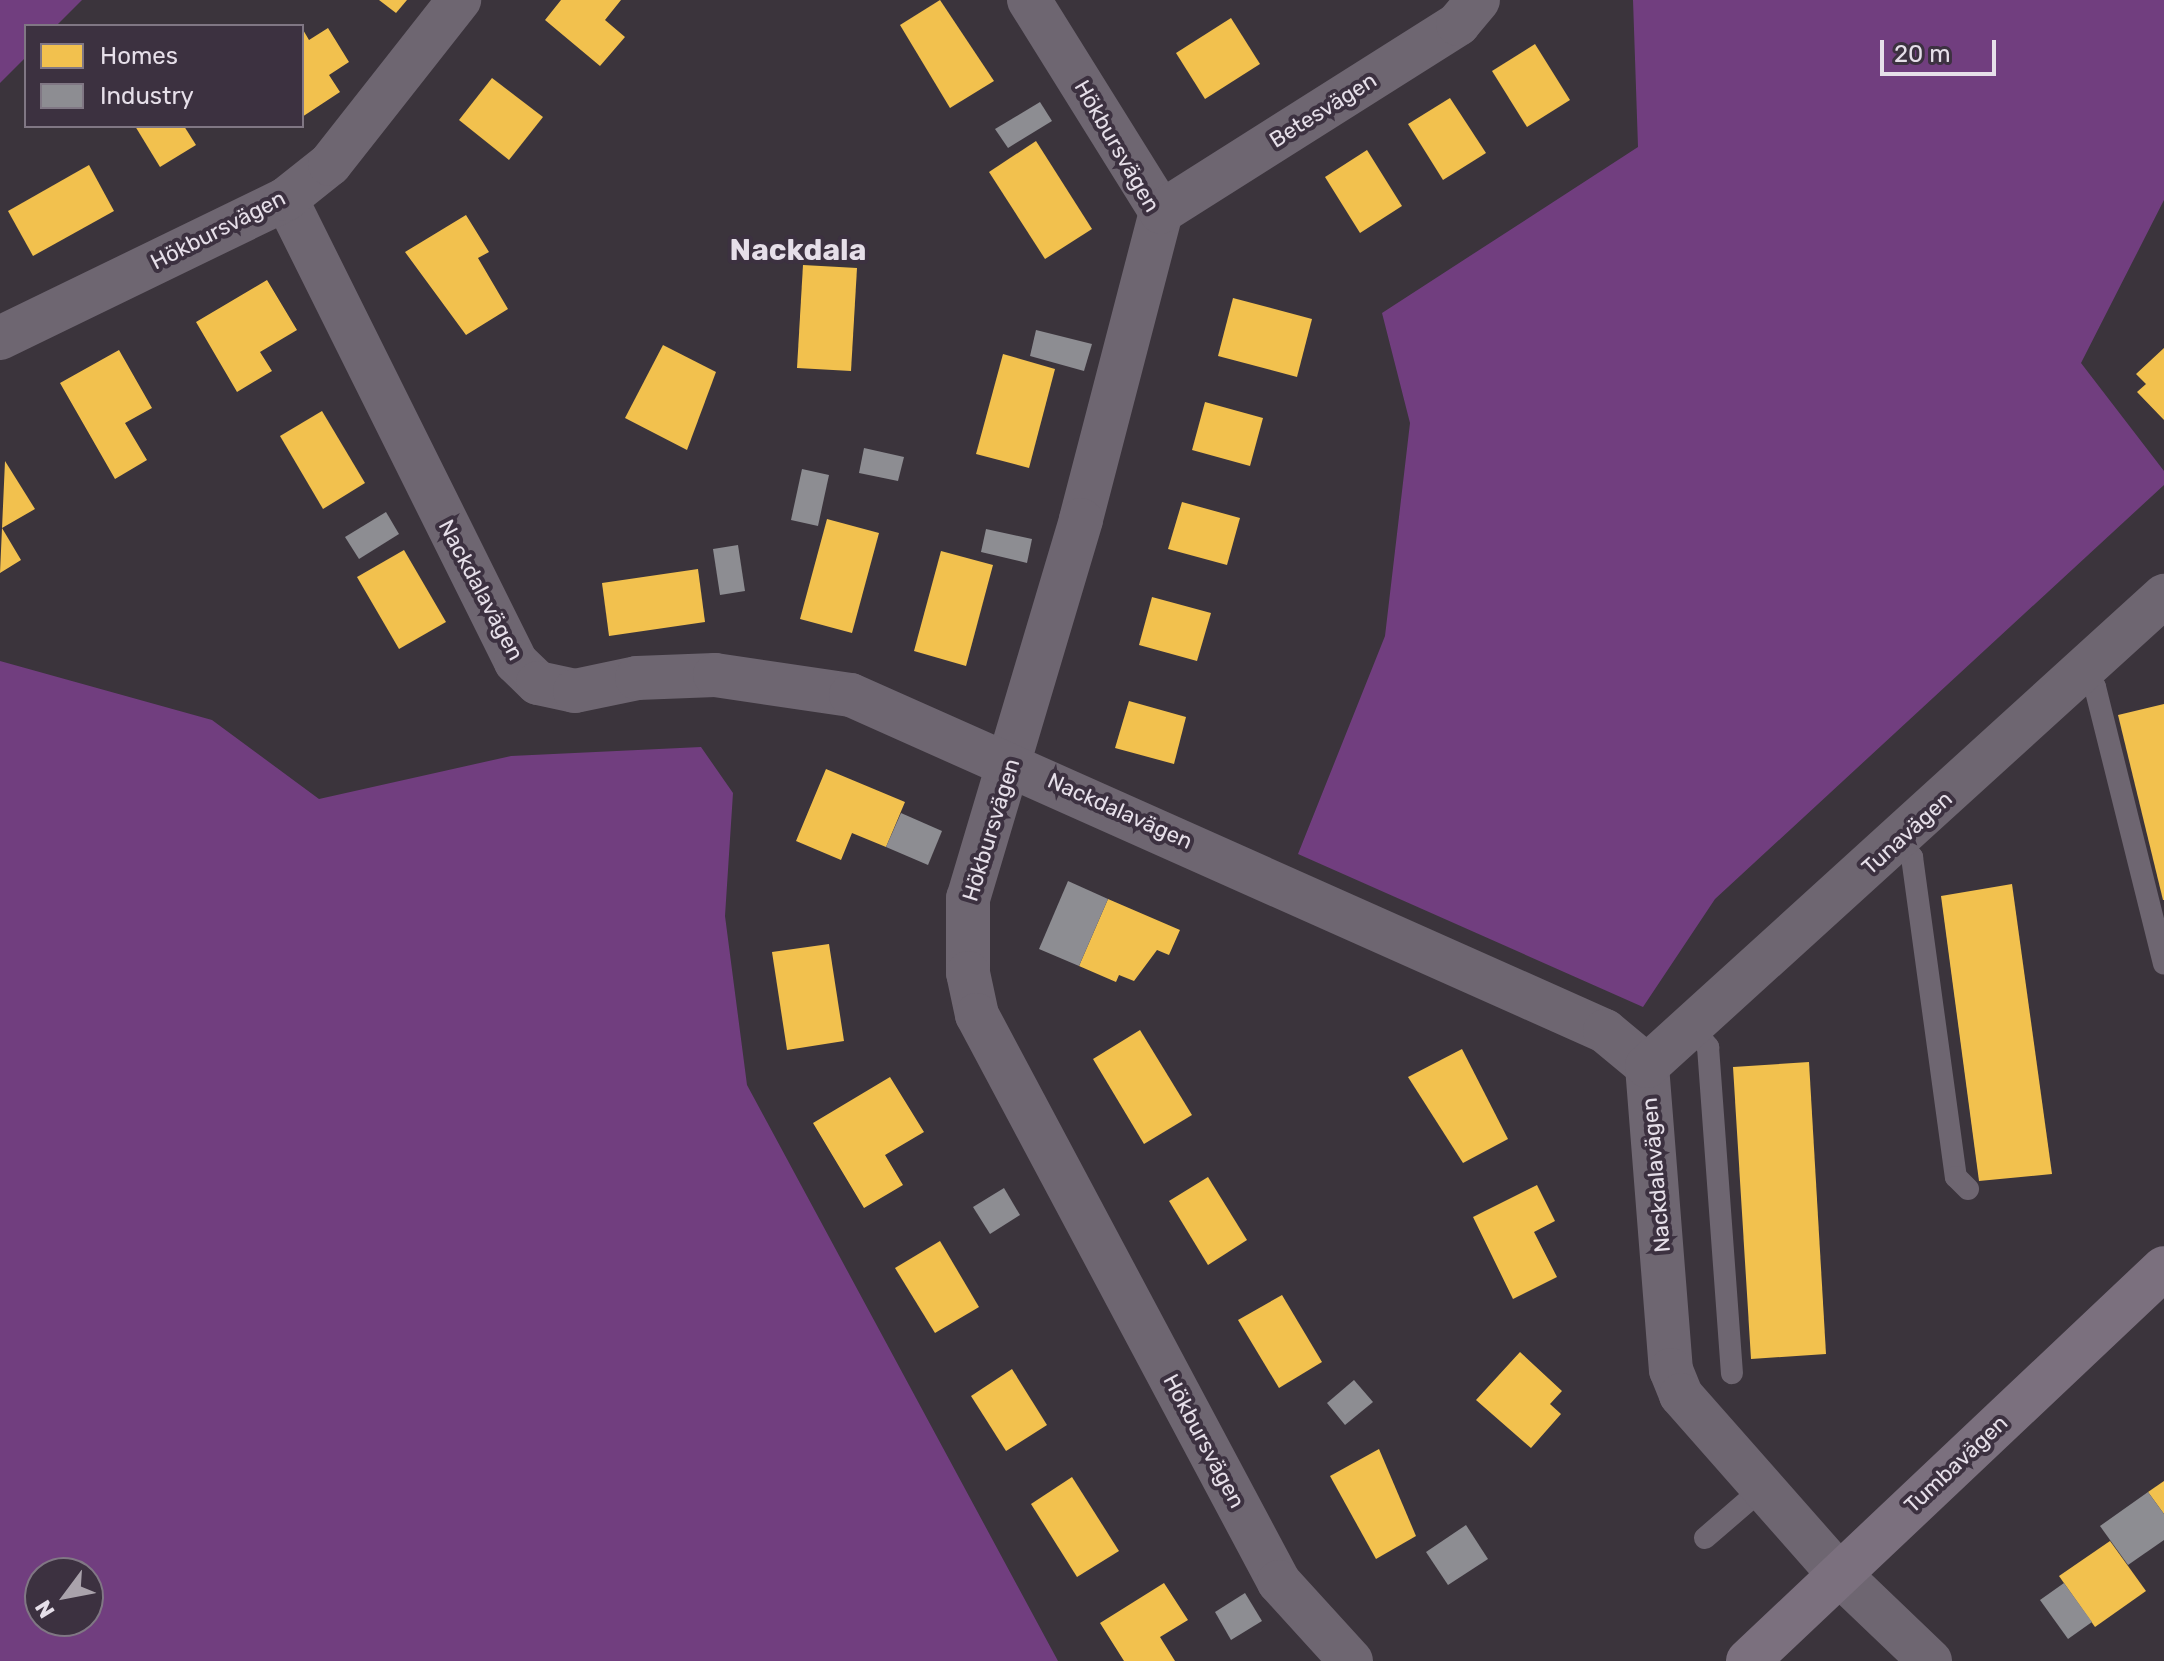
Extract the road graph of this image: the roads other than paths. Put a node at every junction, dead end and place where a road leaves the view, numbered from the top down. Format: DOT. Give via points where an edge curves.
graph roads {
  1 [pos="459,0"];
  2 [pos="1029,0"];
  3 [pos="1478,0"];
  4 [pos="286,199"];
  5 [pos="1161,212"];
  6 [pos="0,338"];
  7 [pos="2164,596"];
  8 [pos="2082,673"];
  9 [pos="1012,763"];
  10 [pos="1899,841"];
  11 [pos="2164,964"];
  12 [pos="1690,1026"];
  13 [pos="1647,1066"];
  14 [pos="1968,1189"];
  15 [pos="2164,1268"];
  16 [pos="1732,1373"];
  17 [pos="1763,1488"];
  18 [pos="1705,1538"];
  19 [pos="1839,1574"];
  20 [pos="1351,1661"];
  21 [pos="1748,1661"];
  22 [pos="1930,1661"];
  1 -- 4 [label="street, Hökbursvägen" via="330,164"];
  2 -- 5 [label="street, Hökbursvägen"];
  3 -- 5 [label="street, Betesvägen" via="1458,24"];
  4 -- 6 [label="street, Hökbursvägen"];
  4 -- 9 [label="street, Nackdalavägen" via="516,662 538,683 575,691 637,678 715,675 851,695"];
  5 -- 9 [label="street, Hökbursvägen"];
  7 -- 8 [label="street, Tunavägen"];
  8 -- 10 [label="street, Tunavägen"];
  8 -- 11 [label="lane" via="2095,687"];
  9 -- 13 [label="street, Nackdalavägen" via="1605,1031"];
  9 -- 20 [label="street, Hökbursvägen" via="968,898 964,936 977,1015 1279,1582"];
  10 -- 12 [label="street, Tunavägen"];
  10 -- 14 [label="lane" via="1912,857 1956,1177"];
  12 -- 13 [label="street, Tunavägen"];
  12 -- 16 [label="lane" via="1708,1047"];
  13 -- 17 [label="street, Nackdalavägen" via="1671,1370 1681,1395"];
  15 -- 19 [label="main road, Tumbavägen"];
  17 -- 18 [label="lane"];
  17 -- 19 [label="street, Nackdalavägen"];
  19 -- 21 [label="main road, Tumbavägen"];
  19 -- 22 [label="street, Nackdalavägen"];
}
